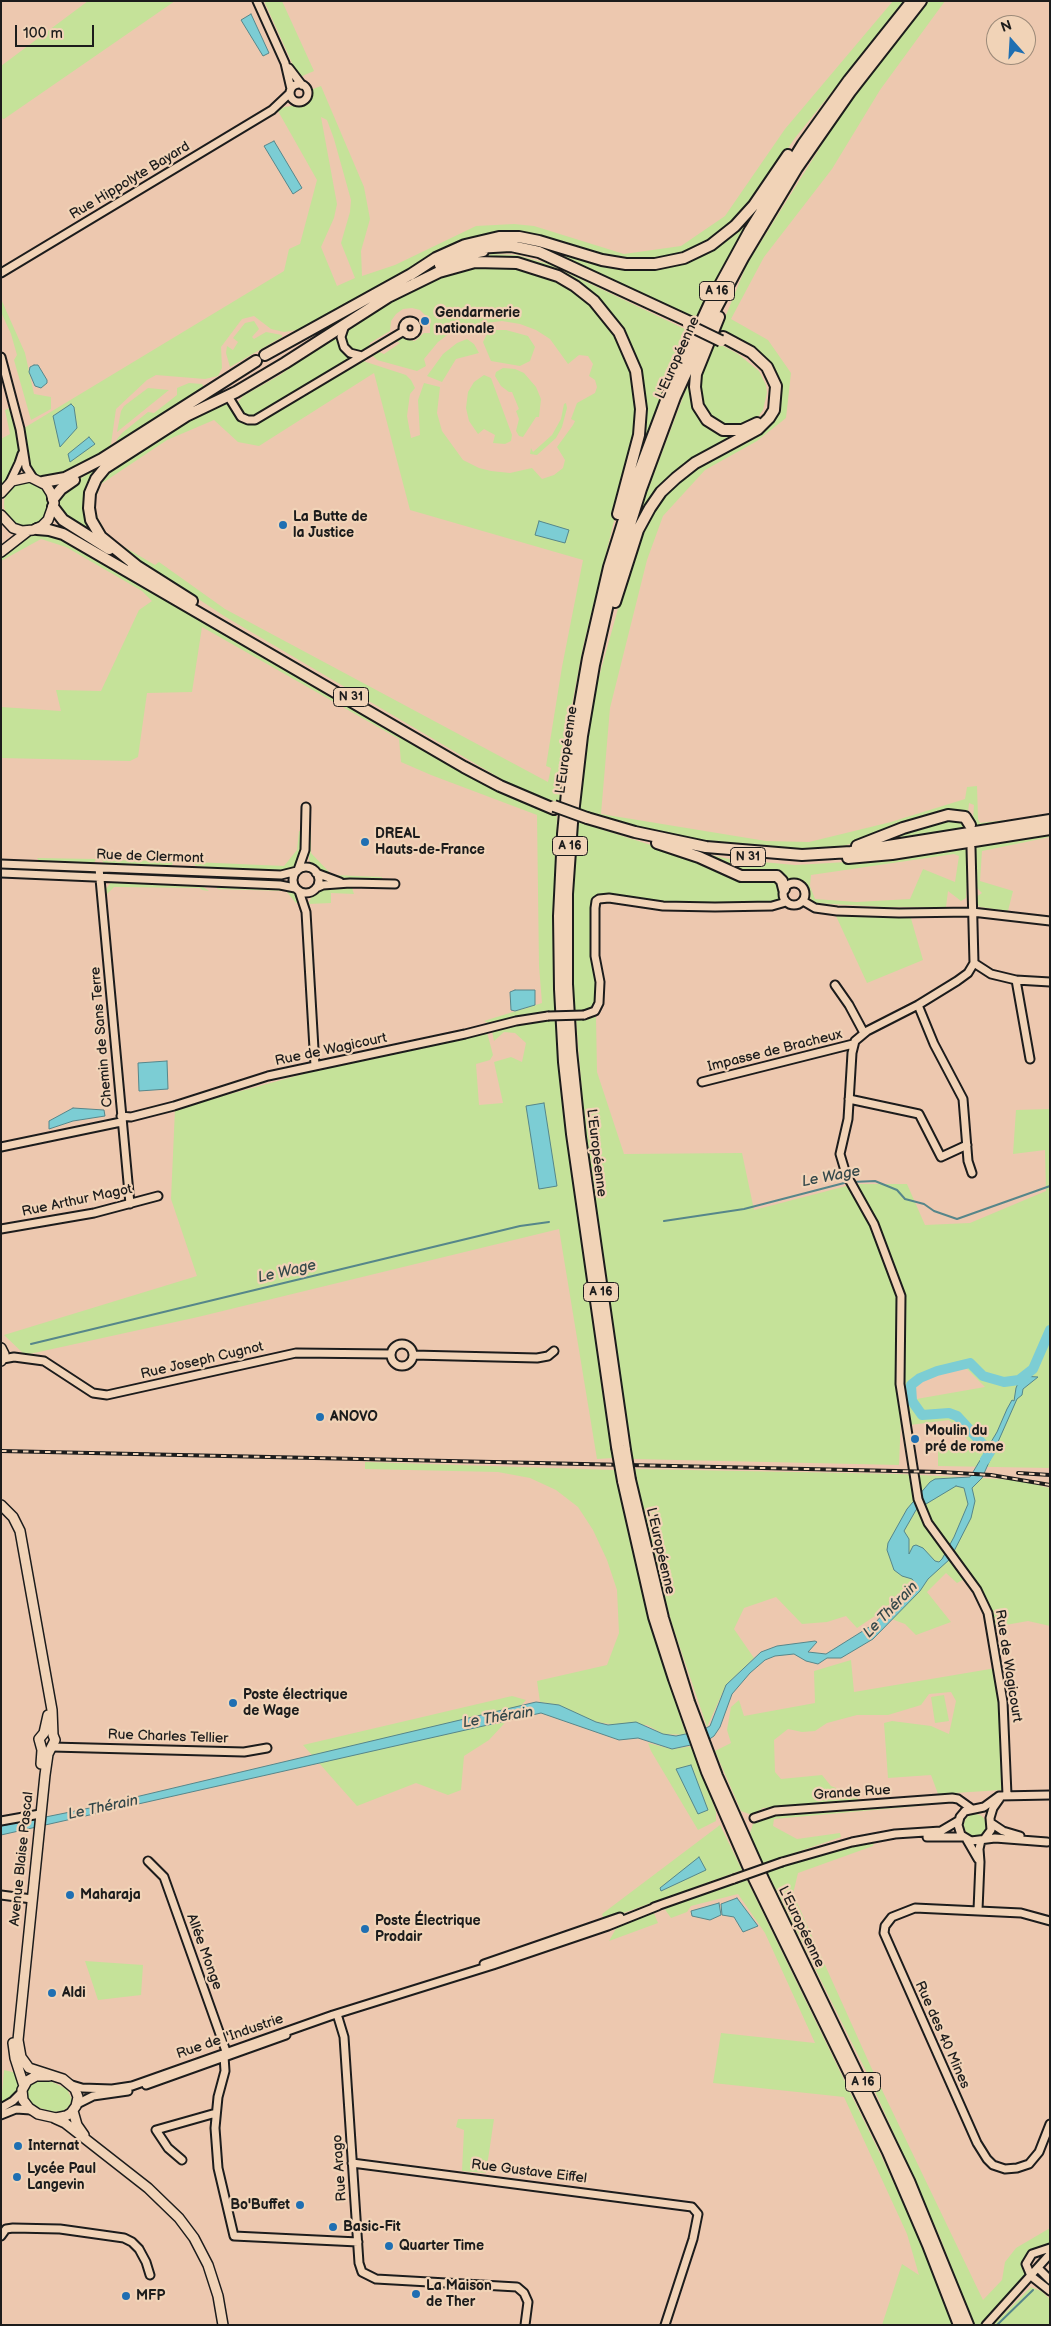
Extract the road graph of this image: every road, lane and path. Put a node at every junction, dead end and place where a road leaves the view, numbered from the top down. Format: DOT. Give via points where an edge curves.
graph roads {
  1 [pos="257,1"];
  2 [pos="912,1"];
  3 [pos="922,1"];
  4 [pos="285,63"];
  5 [pos="857,70"];
  6 [pos="302,85"];
  7 [pos="291,91"];
  8 [pos="296,102"];
  9 [pos="272,110"];
  10 [pos="753,239"];
  11 [pos="1,273"];
  12 [pos="410,275"];
  13 [pos="388,297"];
  14 [pos="689,323"];
  15 [pos="345,324"];
  16 [pos="404,331"];
  17 [pos="722,339"];
  18 [pos="265,355"];
  19 [pos="362,356"];
  20 [pos="1,357"];
  21 [pos="256,361"];
  22 [pos="228,396"];
  23 [pos="147,440"];
  24 [pos="23,444"];
  25 [pos="38,480"];
  26 [pos="10,482"];
  27 [pos="2,492"];
  28 [pos="53,503"];
  29 [pos="1,515"];
  30 [pos="1,528"];
  31 [pos="13,528"];
  32 [pos="33,530"];
  33 [pos="1,552"];
  34 [pos="138,567"];
  35 [pos="596,618"];
  36 [pos="589,692"];
  37 [pos="306,807"];
  38 [pos="554,808"];
  39 [pos="587,820"];
  40 [pos="1050,820"];
  41 [pos="970,825"];
  42 [pos="1050,829"];
  43 [pos="635,836"];
  44 [pos="971,848"];
  45 [pos="305,850"];
  46 [pos="780,854"];
  47 [pos="1,864"];
  48 [pos="35,865"];
  49 [pos="99,868"];
  50 [pos="297,870"];
  51 [pos="314,871"];
  52 [pos="1,873"];
  53 [pos="33,875"];
  54 [pos="99,878"];
  55 [pos="350,883"];
  56 [pos="395,884"];
  57 [pos="297,889"];
  58 [pos="784,889"];
  59 [pos="314,890"];
  60 [pos="803,901"];
  61 [pos="786,902"];
  62 [pos="306,912"];
  63 [pos="972,912"];
  64 [pos="1050,921"];
  65 [pos="974,963"];
  66 [pos="1016,980"];
  67 [pos="1050,982"];
  68 [pos="835,985"];
  69 [pos="918,1005"];
  70 [pos="864,1033"];
  71 [pos="853,1044"];
  72 [pos="1030,1059"];
  73 [pos="315,1066"];
  74 [pos="702,1082"];
  75 [pos="849,1099"];
  76 [pos="121,1119"];
  77 [pos="967,1145"];
  78 [pos="1,1147"];
  79 [pos="972,1173"];
  80 [pos="158,1196"];
  81 [pos="130,1204"];
  82 [pos="1,1229"];
  83 [pos="2,1348"];
  84 [pos="554,1351"];
  85 [pos="390,1354"];
  86 [pos="413,1355"];
  87 [pos="30,1358"];
  88 [pos="2,1360"];
  89 [pos="621,1448"];
  90 [pos="1,1505"];
  91 [pos="50,1735"];
  92 [pos="68,1746"];
  93 [pos="48,1747"];
  94 [pos="267,1748"];
  95 [pos="704,1754"];
  96 [pos="1007,1795"];
  97 [pos="1050,1795"];
  98 [pos="952,1798"];
  99 [pos="975,1809"];
  100 [pos="962,1814"];
  101 [pos="38,1816"];
  102 [pos="754,1818"];
  103 [pos="991,1820"];
  104 [pos="958,1821"];
  105 [pos="1,1822"];
  106 [pos="873,1838"];
  107 [pos="965,1839"];
  108 [pos="983,1839"];
  109 [pos="1048,1842"];
  110 [pos="148,1861"];
  111 [pos="980,1867"];
  112 [pos="1,1896"];
  113 [pos="29,1898"];
  114 [pos="978,1910"];
  115 [pos="1050,1921"];
  116 [pos="338,2015"];
  117 [pos="225,2055"];
  118 [pos="49,2076"];
  119 [pos="72,2085"];
  120 [pos="23,2089"];
  121 [pos="1,2108"];
  122 [pos="75,2108"];
  123 [pos="31,2110"];
  124 [pos="216,2113"];
  125 [pos="1,2115"];
  126 [pos="51,2118"];
  127 [pos="1050,2124"];
  128 [pos="182,2160"];
  129 [pos="352,2163"];
  130 [pos="1,2236"];
  131 [pos="358,2242"];
  132 [pos="1050,2248"];
  133 [pos="1050,2254"];
  134 [pos="1038,2268"];
  135 [pos="150,2275"];
  136 [pos="1031,2276"];
  137 [pos="1050,2280"];
  138 [pos="1050,2291"];
  139 [pos="223,2325"];
  140 [pos="228,2325"];
  141 [pos="525,2325"];
  142 [pos="665,2325"];
  143 [pos="960,2325"];
  144 [pos="968,2325"];
  145 [pos="986,2325"];
  1 -- 4 [label="street"];
  2 -- 5 [label="highway, L'Européenne / A 16"];
  3 -- 10 [label="highway, L'Européenne / A 16" via="826,124"];
  4 -- 6 [label="street"];
  4 -- 7 [label="street"];
  5 -- 12 [label="highway" via="829,99 739,222 723,237 691,255 655,264 626,264 539,241 499,237 465,245"];
  5 -- 35 [label="highway, L'Européenne / A 16" via="766,202 695,334 637,478"];
  6 -- 7 [label="street" via="295,85"];
  6 -- 8 [label="street" via="308,90 308,97"];
  7 -- 8 [label="street"];
  7 -- 9 [label="street, Rue Hippolyte Bayard"];
  8 -- 9 [label="street, Rue Hippolyte Bayard"];
  9 -- 11 [label="street, Rue Hippolyte Bayard"];
  10 -- 17 [label="highway" via="704,352 695,382 698,406 707,420 723,430 742,430 756,424 765,415 771,398 770,385 757,362"];
  10 -- 36 [label="highway, L'Européenne / A 16" via="702,337 655,448 615,573"];
  12 -- 14 [label="highway" via="470,249 492,245 521,247 558,258"];
  12 -- 18 [label="highway"];
  13 -- 14 [label="highway" via="457,258 484,250 507,250 555,262"];
  13 -- 15 [label="highway"];
  13 -- 35 [label="highway" via="453,267 475,262 512,262 542,269 575,286 599,306 619,332 636,371 641,422 601,583"];
  14 -- 17 [label="highway, bridge"];
  15 -- 19 [label="street" via="341,337 344,347 350,353"];
  15 -- 22 [label="highway"];
  16 -- 19 [label="street"];
  17 -- 36 [label="highway" via="751,352 767,367 776,386 774,410 754,433 680,474 652,504 640,525 628,559"];
  19 -- 22 [label="street" via="255,420 241,418"];
  20 -- 24 [label="street"];
  21 -- 25 [label="highway" via="102,459 65,478"];
  22 -- 23 [label="highway"];
  23 -- 28 [label="highway" via="66,484"];
  23 -- 34 [label="highway" via="103,470 92,486 89,501 90,516 98,532"];
  24 -- 25 [label="street" via="26,467"];
  24 -- 26 [label="street" via="20,463"];
  25 -- 26 [label="main road" via="21,477"];
  25 -- 28 [label="main road" via="50,491"];
  26 -- 27 [label="main road"];
  28 -- 32 [label="main road" via="48,520"];
  28 -- 34 [label="highway, N 31" via="58,515 79,532"];
  29 -- 31 [label="main road"];
  30 -- 31 [label="main road"];
  31 -- 32 [label="main road"];
  32 -- 33 [label="main road"];
  32 -- 38 [label="highway, N 31" via="63,534 460,765"];
  34 -- 38 [label="highway, N 31" via="426,741"];
  35 -- 89 [label="highway, L'Européenne / A 16" via="578,710 566,797 559,968 571,1129"];
  36 -- 89 [label="highway, L'Européenne / A 16" via="569,852 568,1001 581,1148"];
  37 -- 45 [label="street"];
  38 -- 39 [label="highway, N 31, bridge"];
  39 -- 43 [label="highway, N 31"];
  39 -- 46 [label="highway, N 31" via="726,850"];
  40 -- 46 [label="highway, N 31" via="851,852"];
  41 -- 46 [label="highway" via="965,817 948,815 852,847"];
  42 -- 43 [label="highway, N 31" via="892,854 805,860 724,854"];
  43 -- 58 [label="highway" via="699,857 741,876 777,876"];
  44 -- 63 [label="street"];
  45 -- 50 [label="street"];
  45 -- 51 [label="street"];
  47 -- 48 [label="street, Rue de Clermont"];
  48 -- 49 [label="street, Rue de Clermont"];
  48 -- 53 [label="street"];
  49 -- 50 [label="street, Rue de Clermont" via="281,875"];
  49 -- 54 [label="street, Chemin de Sans Terre"];
  50 -- 51 [label="street" via="304,867"];
  50 -- 57 [label="street" via="293,879"];
  51 -- 55 [label="street" via="328,879"];
  51 -- 59 [label="street" via="318,881"];
  52 -- 53 [label="street, Rue de Clermont"];
  53 -- 54 [label="street, Rue de Clermont"];
  54 -- 57 [label="street, Rue de Clermont" via="280,885"];
  54 -- 76 [label="street, Chemin de Sans Terre"];
  55 -- 56 [label="street"];
  55 -- 59 [label="street" via="325,885"];
  57 -- 59 [label="street"];
  57 -- 62 [label="street"];
  58 -- 60 [label="street" via="792,883 800,884 805,892"];
  58 -- 61 [label="street"];
  59 -- 62 [label="street"];
  60 -- 61 [label="street" via="794,905"];
  60 -- 63 [label="street" via="815,908 847,912"];
  61 -- 73 [label="street, Rue de Wagicourt, bridge" via="772,906 714,907 663,906 599,899 594,908 595,956 600,985 595,1012 516,1021"];
  62 -- 73 [label="street"];
  63 -- 64 [label="street"];
  63 -- 65 [label="street"];
  65 -- 66 [label="street" via="991,974"];
  65 -- 69 [label="street" via="961,978"];
  66 -- 67 [label="street"];
  66 -- 72 [label="street"];
  68 -- 70 [label="street"];
  69 -- 70 [label="street"];
  69 -- 77 [label="street" via="963,1099"];
  70 -- 71 [label="street"];
  71 -- 74 [label="street, Impasse de Bracheux"];
  71 -- 75 [label="street, Rue de Wagicourt"];
  73 -- 76 [label="street, Rue de Wagicourt" via="261,1078"];
  75 -- 77 [label="street" via="919,1114 940,1157"];
  75 -- 96 [label="street, Rue de Wagicourt" via="841,1162 864,1203 901,1299 900,1384 917,1496 928,1523 979,1593 989,1617 1004,1702"];
  76 -- 78 [label="street, Rue de Wagicourt"];
  76 -- 81 [label="street, Chemin de Sans Terre"];
  77 -- 79 [label="street"];
  80 -- 81 [label="street, Rue Arthur Magot"];
  81 -- 82 [label="street, Rue Arthur Magot"];
  83 -- 87 [label="street, Rue Joseph Cugnot"];
  83 -- 88 [label="main road"];
  84 -- 86 [label="street, Rue Joseph Cugnot" via="537,1358"];
  85 -- 86 [label="street, Rue Joseph Cugnot" via="401,1344 409,1346"];
  85 -- 86 [label="street, Rue Joseph Cugnot" via="393,1362 401,1366 410,1363"];
  85 -- 87 [label="street, Rue Joseph Cugnot" via="296,1353 107,1395 93,1393 47,1362"];
  87 -- 88 [label="street, Rue Joseph Cugnot" via="14,1356"];
  89 -- 95 [label="highway, L'Européenne / A 16, bridge" via="626,1480 657,1597"];
  90 -- 91 [label="main road, Avenue Blaise Pascal" via="19,1528 52,1714"];
  91 -- 92 [label="street"];
  91 -- 93 [label="main road, Avenue Blaise Pascal" via="55,1742"];
  91 -- 93 [label="main road, Avenue Blaise Pascal" via="39,1740"];
  92 -- 93 [label="street, Rue Charles Tellier"];
  92 -- 94 [label="street, Rue Charles Tellier" via="244,1752"];
  93 -- 101 [label="main road, Avenue Blaise Pascal"];
  95 -- 143 [label="highway, L'Européenne / A 16" via="748,1866 904,2189"];
  95 -- 144 [label="highway, L'Européenne / A 16" via="904,2170"];
  96 -- 97 [label="street"];
  96 -- 99 [label="street"];
  96 -- 103 [label="street" via="996,1803"];
  98 -- 99 [label="street"];
  98 -- 100 [label="street" via="960,1803"];
  98 -- 102 [label="street, Grande Rue" via="775,1811"];
  99 -- 100 [label="street"];
  99 -- 103 [label="street" via="985,1812"];
  100 -- 104 [label="street"];
  101 -- 105 [label="street"];
  101 -- 113 [label="main road, Avenue Blaise Pascal"];
  103 -- 108 [label="street" via="990,1833"];
  103 -- 109 [label="street" via="1005,1833"];
  104 -- 106 [label="street" via="936,1832"];
  104 -- 107 [label="street" via="959,1831"];
  106 -- 107 [label="street"];
  106 -- 116 [label="street, Rue de l'Industrie, bridge" via="782,1862 558,1943"];
  107 -- 108 [label="street"];
  107 -- 111 [label="street"];
  108 -- 109 [label="street"];
  108 -- 111 [label="street" via="979,1849"];
  110 -- 117 [label="street, Allée Monge" via="163,1875"];
  111 -- 114 [label="street"];
  112 -- 113 [label="street"];
  113 -- 118 [label="main road, Avenue Blaise Pascal" via="18,2040 26,2065"];
  113 -- 120 [label="main road, Avenue Blaise Pascal" via="13,2044"];
  114 -- 115 [label="street, Rue des 40 Mines" via="1025,1913"];
  114 -- 127 [label="street, Rue des 40 Mines" via="906,1910 889,1919 885,1937 987,2159 1004,2169 1029,2164 1039,2152"];
  116 -- 117 [label="street, Rue de l'Industrie"];
  116 -- 129 [label="street, Rue Arago" via="344,2038"];
  117 -- 119 [label="street, Rue de l'Industrie" via="125,2087 82,2088"];
  117 -- 122 [label="street, Rue de l'Industrie" via="125,2092 90,2096"];
  117 -- 124 [label="street" via="225,2074"];
  118 -- 119 [label="main road, Avenue Blaise Pascal"];
  118 -- 120 [label="main road" via="34,2077"];
  119 -- 122 [label="main road" via="77,2094"];
  120 -- 121 [label="street" via="13,2101"];
  120 -- 123 [label="main road, Avenue Blaise Pascal" via="24,2102"];
  122 -- 126 [label="main road" via="63,2117"];
  122 -- 140 [label="main road" via="76,2123 82,2133 162,2192 187,2220 216,2273"];
  123 -- 125 [label="street" via="16,2109"];
  123 -- 126 [label="main road"];
  124 -- 128 [label="street" via="156,2130 168,2148"];
  124 -- 131 [label="street" via="218,2168 234,2236"];
  126 -- 139 [label="main road" via="65,2123 148,2188 179,2218 208,2265"];
  129 -- 131 [label="street, Rue Arago"];
  129 -- 142 [label="street, Rue Gustave Eiffel" via="694,2208 698,2214 688,2259"];
  130 -- 135 [label="street" via="8,2228 22,2228 60,2229 124,2238 139,2249"];
  131 -- 141 [label="street, Rue Arago" via="361,2269 372,2278 517,2287 527,2300"];
  132 -- 136 [label="street" via="1028,2258 1026,2266"];
  133 -- 134 [label="street"];
  134 -- 136 [label="street"];
  134 -- 137 [label="street"];
  136 -- 138 [label="street"];
  136 -- 145 [label="street"];
}
